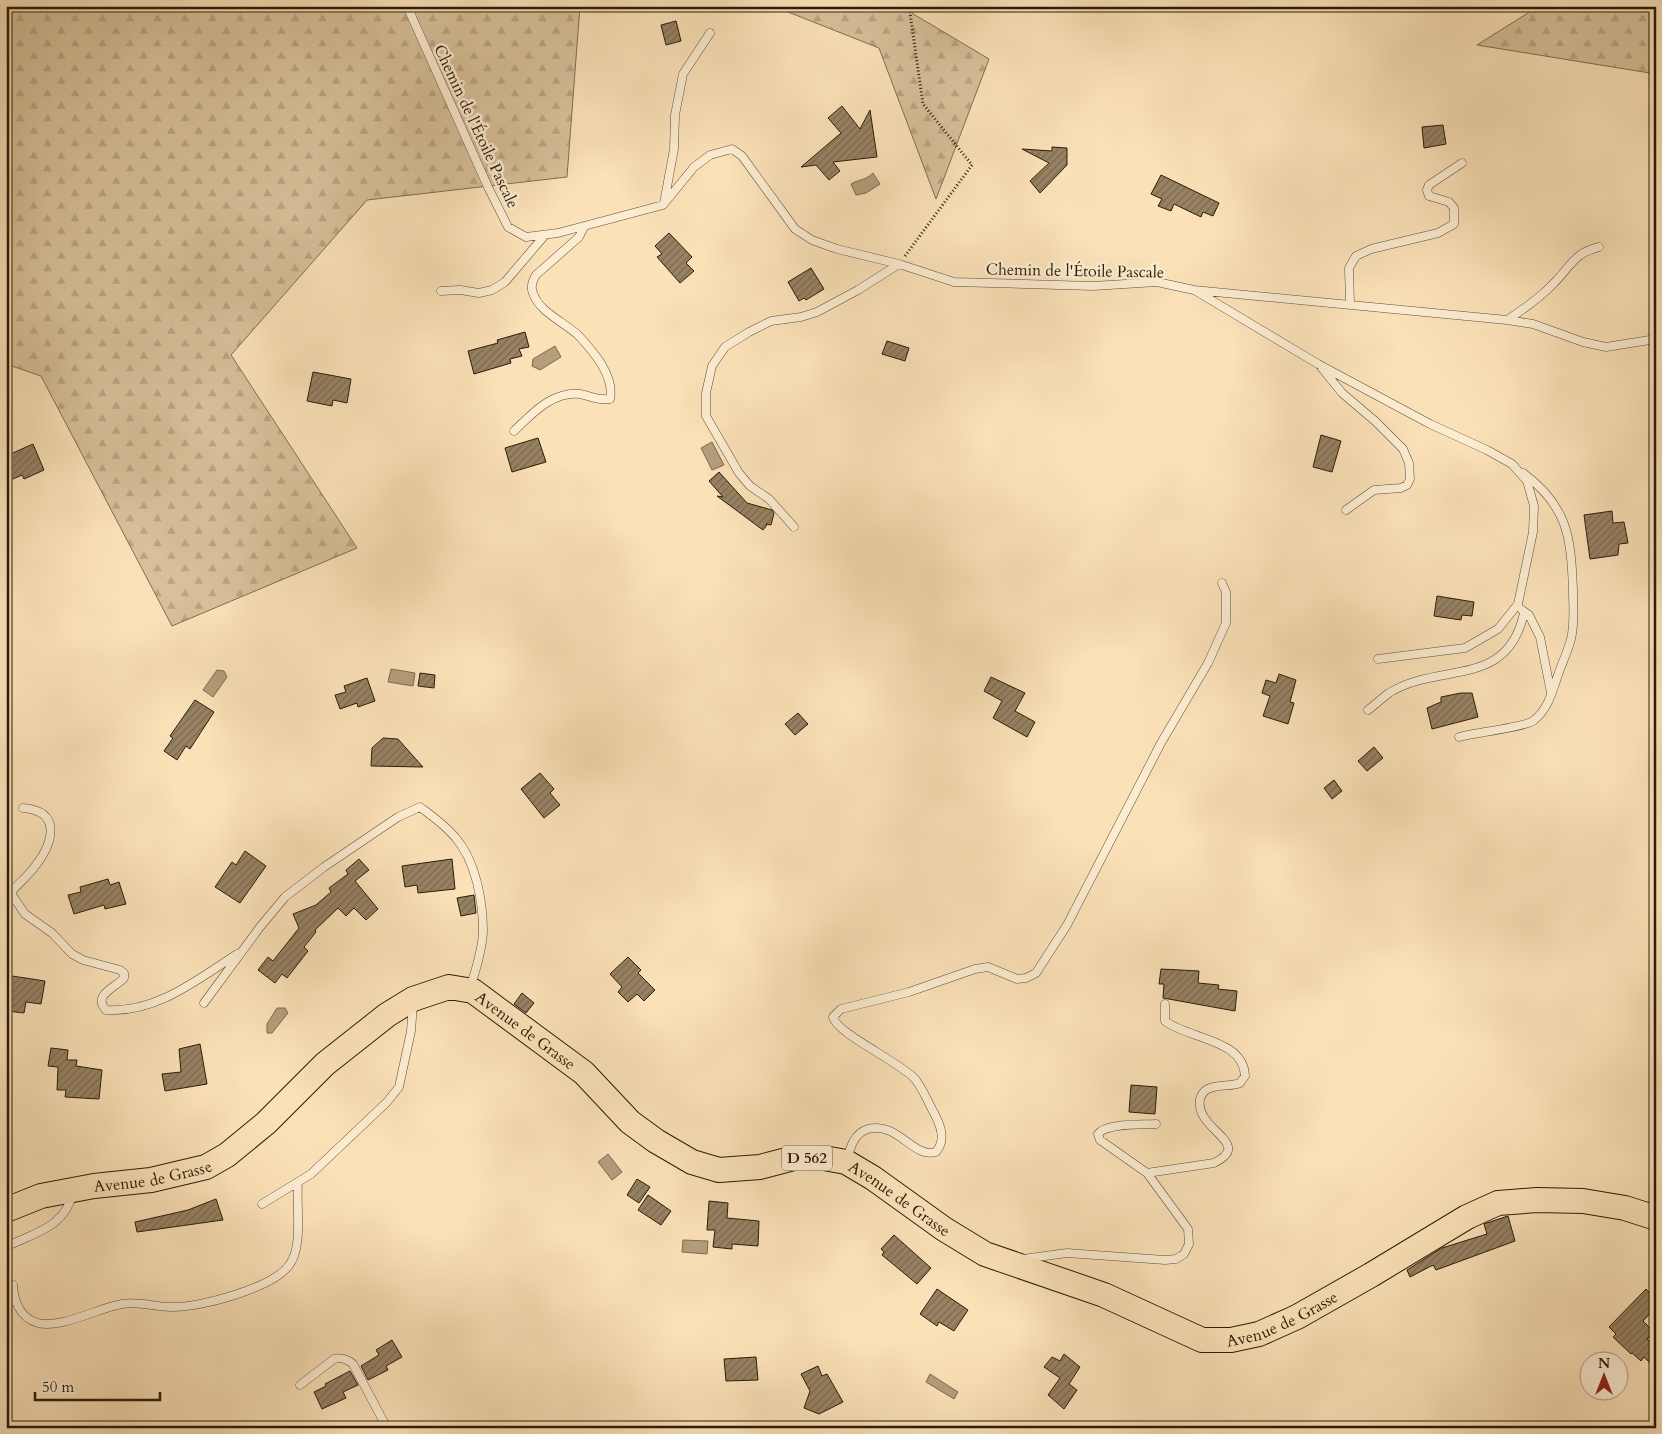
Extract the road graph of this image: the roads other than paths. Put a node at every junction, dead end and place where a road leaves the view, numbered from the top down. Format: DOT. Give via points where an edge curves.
graph roads {
  1 [pos="407,6"];
  2 [pos="710,33"];
  3 [pos="1462,163"];
  4 [pos="663,205"];
  5 [pos="584,226"];
  6 [pos="545,235"];
  7 [pos="1599,247"];
  8 [pos="899,264"];
  9 [pos="1194,290"];
  10 [pos="442,291"];
  11 [pos="1350,304"];
  12 [pos="1507,320"];
  13 [pos="1656,339"];
  14 [pos="1318,364"];
  15 [pos="514,431"];
  16 [pos="1512,464"];
  17 [pos="1346,510"];
  18 [pos="794,527"];
  19 [pos="1222,583"];
  20 [pos="1518,604"];
  21 [pos="1524,613"];
  22 [pos="1378,659"];
  23 [pos="1551,694"];
  24 [pos="1368,710"];
  25 [pos="1459,737"];
  26 [pos="23,808"];
  27 [pos="241,952"];
  28 [pos="470,990"];
  29 [pos="414,999"];
  30 [pos="204,1003"];
  31 [pos="1164,1004"];
  32 [pos="1156,1124"];
  33 [pos="846,1162"];
  34 [pos="1147,1173"];
  35 [pos="298,1183"];
  36 [pos="73,1190"];
  37 [pos="262,1204"];
  38 [pos="6,1210"];
  39 [pos="1656,1218"];
  40 [pos="6,1247"];
  41 [pos="1006,1262"];
  42 [pos="14,1285"];
  43 [pos="300,1385"];
  44 [pos="387,1428"];
  1 -- 6 [label="lane, Chemin de l'Étoile Pascale" via="508,226 526,236"];
  2 -- 4 [label="lane" via="681,81 674,149"];
  3 -- 11 [label="lane" via="1429,185 1427,190 1429,196 1449,202 1454,208 1454,224 1438,233 1371,249 1356,256 1349,268"];
  4 -- 5 [label="lane, Chemin de l'Étoile Pascale"];
  4 -- 8 [label="lane, Chemin de l'Étoile Pascale" via="704,159 716,152 732,150 742,156 795,229 812,240 837,249"];
  5 -- 6 [label="lane, Chemin de l'Étoile Pascale"];
  5 -- 15 [label="lane" via="579,237 536,274 532,292 540,304 577,335 598,360 610,381 610,399 602,401 579,394 564,395 550,400"];
  6 -- 10 [label="lane" via="505,282 492,290 479,293"];
  7 -- 12 [label="lane" via="1576,256 1531,305"];
  8 -- 9 [label="lane, Chemin de l'Étoile Pascale" via="954,282 1093,286 1157,282"];
  8 -- 18 [label="lane" via="816,312 771,321 749,332 725,347 712,366 706,393 706,416 738,473 769,499"];
  9 -- 11 [label="lane, Chemin de l'Étoile Pascale"];
  9 -- 14 [label="lane"];
  11 -- 12 [label="lane, Chemin de l'Étoile Pascale"];
  12 -- 13 [label="lane, Chemin de l'Étoile Pascale" via="1533,324 1583,342 1606,346"];
  14 -- 16 [label="lane"];
  14 -- 17 [label="lane" via="1342,393 1403,449 1409,463 1407,485 1374,490"];
  16 -- 20 [label="lane" via="1527,481 1534,506 1533,532"];
  16 -- 23 [label="lane" via="1547,494 1568,532 1574,620 1571,640"];
  19 -- 33 [label="lane" via="1226,592 1226,623 1208,663 1161,743 1067,925 1036,973 1017,979 988,967 975,969 836,1012 833,1017 839,1027 893,1061 915,1080 938,1121 942,1139 936,1152 930,1154 891,1130 872,1128 855,1138"];
  20 -- 21 [label="lane"];
  20 -- 22 [label="lane" via="1498,629 1465,648"];
  21 -- 23 [label="lane" via="1529,615 1540,637"];
  21 -- 24 [label="lane" via="1520,634 1500,658 1389,693"];
  23 -- 25 [label="lane" via="1540,715 1526,725"];
  26 -- 27 [label="lane" via="43,813 49,820 51,832 38,863 12,891 12,895 25,914 52,933 72,954 124,973 120,983 101,999 106,1010 122,1011 151,1005"];
  27 -- 28 [label="lane" via="285,897 398,816 420,807 455,837 468,857 477,885 483,932"];
  27 -- 30 [label="lane"];
  28 -- 29 [label="main road, Avenue de Grasse" via="449,987"];
  28 -- 33 [label="main road, Avenue de Grasse / D 562" via="584,1073 630,1122 692,1162 719,1170 760,1167 794,1158"];
  29 -- 35 [label="lane" via="399,1087 370,1119"];
  29 -- 36 [label="main road, Avenue de Grasse" via="387,1015 325,1064 266,1123 228,1155 176,1175"];
  31 -- 34 [label="lane" via="1165,1021 1222,1045 1242,1062 1245,1076 1240,1083 1207,1089 1201,1095 1201,1115 1228,1145 1224,1158 1214,1163"];
  32 -- 34 [label="lane" via="1110,1127 1101,1129 1098,1134 1100,1140"];
  33 -- 41 [label="main road, Avenue de Grasse / D 562" via="944,1229 985,1254"];
  34 -- 41 [label="lane" via="1188,1229 1189,1244 1184,1254 1176,1259 1067,1253"];
  35 -- 37 [label="lane"];
  35 -- 42 [label="lane" via="297,1249 289,1266 268,1281 236,1295 172,1308 122,1304 55,1323 40,1323 29,1320 17,1306"];
  36 -- 38 [label="main road, Avenue de Grasse" via="41,1196"];
  36 -- 40 [label="lane" via="70,1203 54,1225"];
  39 -- 41 [label="main road, Avenue de Grasse / D 562" via="1625,1208 1583,1201 1498,1203 1467,1216 1297,1317 1259,1334 1231,1340 1202,1340 1104,1295"];
  43 -- 44 [label="lane" via="334,1359 348,1360"];
}
